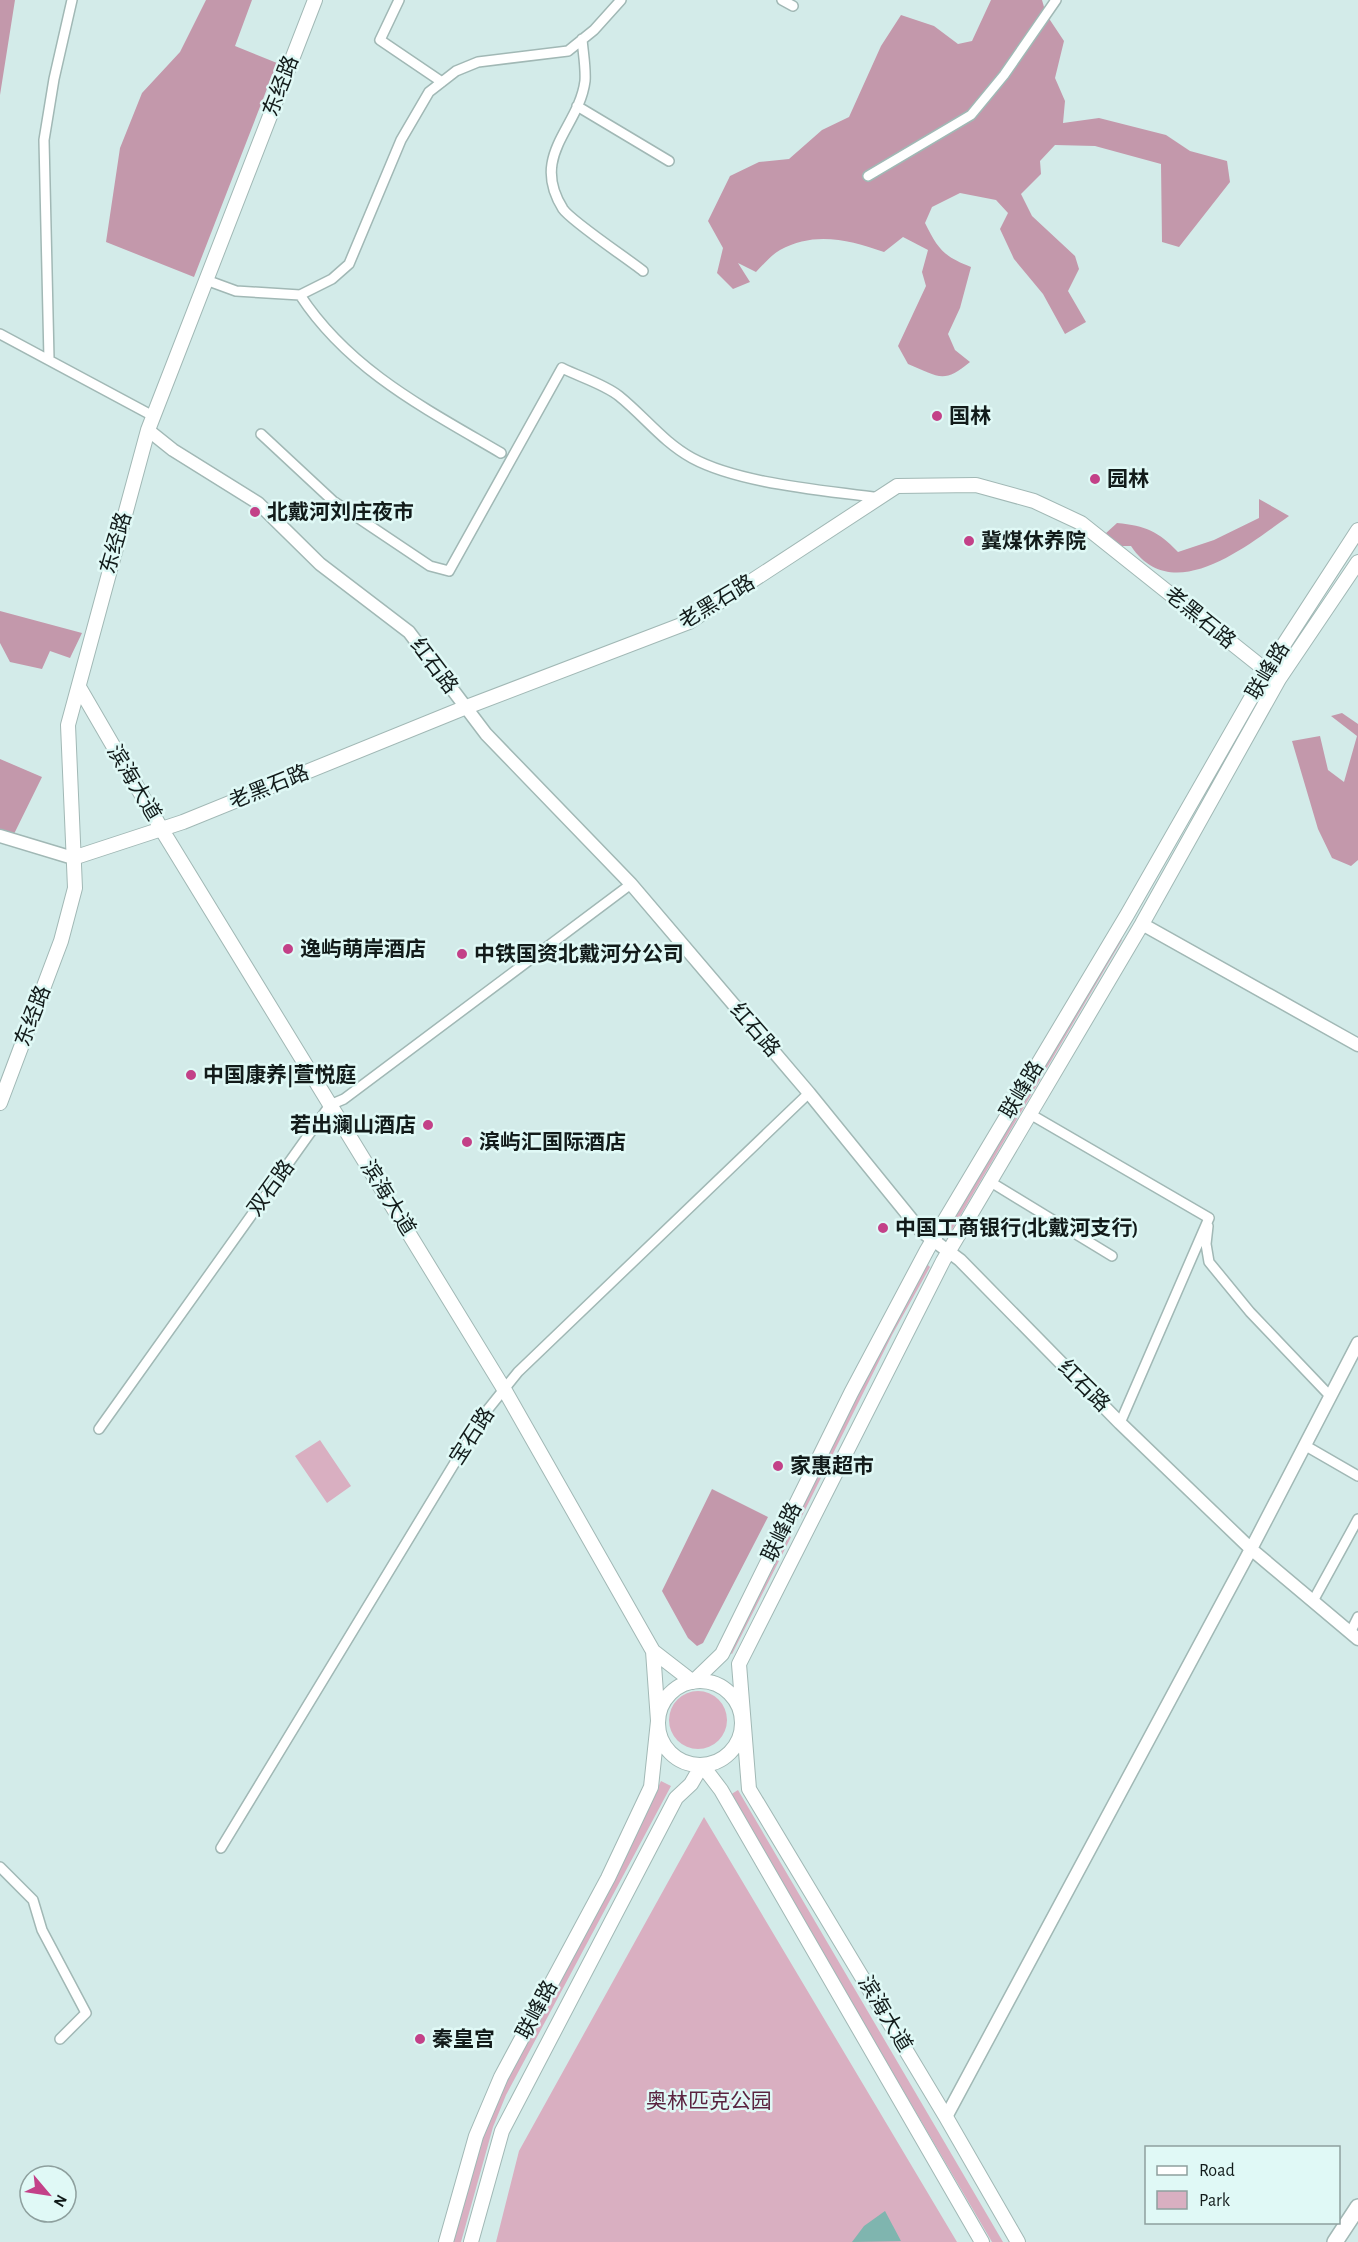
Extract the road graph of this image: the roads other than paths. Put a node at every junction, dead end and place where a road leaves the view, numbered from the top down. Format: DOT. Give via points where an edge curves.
graph roads {
  1 [pos="72,0"];
  2 [pos="399,0"];
  3 [pos="621,0"];
  4 [pos="782,0"];
  5 [pos="1056,0"];
  6 [pos="312,1"];
  7 [pos="793,6"];
  8 [pos="582,39"];
  9 [pos="442,82"];
  10 [pos="577,106"];
  11 [pos="669,161"];
  12 [pos="868,176"];
  13 [pos="643,271"];
  14 [pos="206,280"];
  15 [pos="300,295"];
  16 [pos="0,334"];
  17 [pos="49,358"];
  18 [pos="153,416"];
  19 [pos="148,430"];
  20 [pos="261,435"];
  21 [pos="501,453"];
  22 [pos="879,498"];
  23 [pos="1358,530"];
  24 [pos="1358,562"];
  25 [pos="1266,672"];
  26 [pos="1279,679"];
  27 [pos="79,687"];
  28 [pos="464,708"];
  29 [pos="162,830"];
  30 [pos="0,836"];
  31 [pos="73,858"];
  32 [pos="630,884"];
  33 [pos="1127,915"];
  34 [pos="1142,924"];
  35 [pos="1358,1045"];
  36 [pos="809,1093"];
  37 [pos="0,1103"];
  38 [pos="330,1105"];
  39 [pos="1030,1114"];
  40 [pos="989,1181"];
  41 [pos="1209,1218"];
  42 [pos="933,1240"];
  43 [pos="948,1252"];
  44 [pos="1112,1256"];
  45 [pos="1357,1346"];
  46 [pos="504,1389"];
  47 [pos="1330,1397"];
  48 [pos="1120,1423"];
  49 [pos="99,1429"];
  50 [pos="1306,1446"];
  51 [pos="1358,1476"];
  52 [pos="1358,1519"];
  53 [pos="1251,1549"];
  54 [pos="1313,1601"];
  55 [pos="1358,1617"];
  56 [pos="1354,1636"];
  57 [pos="653,1651"];
  58 [pos="693,1682"];
  59 [pos="742,1718"];
  60 [pos="658,1721"];
  61 [pos="702,1765"];
  62 [pos="221,1848"];
  63 [pos="0,1867"];
  64 [pos="60,2039"];
  65 [pos="946,2117"];
  66 [pos="1358,2207"];
  67 [pos="446,2242"];
  68 [pos="471,2242"];
  69 [pos="982,2242"];
  70 [pos="1018,2242"];
  71 [pos="1335,2242"];
  1 -- 17 [label="street" via="44,140"];
  2 -- 9 [label="street" via="380,40"];
  3 -- 8 [label="street"];
  4 -- 7 [label="street"];
  5 -- 12 [label="street" via="971,115"];
  6 -- 14 [label="main road, 东经路"];
  8 -- 9 [label="street" via="567,51 477,62 456,70"];
  8 -- 10 [label="street" via="585,81"];
  9 -- 15 [label="street" via="429,92 401,140 349,264 332,279"];
  10 -- 11 [label="street"];
  10 -- 13 [label="street" via="557,142 551,179 564,211"];
  14 -- 15 [label="street" via="236,291"];
  14 -- 18 [label="main road, 东经路"];
  15 -- 21 [label="street" via="341,347 392,389"];
  16 -- 17 [label="street"];
  17 -- 18 [label="street"];
  18 -- 19 [label="main road, 东经路"];
  19 -- 27 [label="main road, 东经路"];
  19 -- 28 [label="street, 红石路" via="258,503 320,564 409,632"];
  20 -- 22 [label="street" via="333,501 430,566 449,571 562,368 618,395 664,441 693,459 776,482"];
  22 -- 25 [label="main road, 老黑石路" via="897,486 976,485 1034,501 1081,523"];
  22 -- 28 [label="main road, 老黑石路" via="689,622"];
  23 -- 25 [label="main road, 联峰路"];
  24 -- 26 [label="main road, 联峰路"];
  25 -- 26 [label="main road, 老黑石路"];
  25 -- 33 [label="main road, 联峰路"];
  26 -- 34 [label="main road, 联峰路"];
  27 -- 29 [label="main road, 滨海大道"];
  27 -- 31 [label="main road, 东经路" via="68,725"];
  28 -- 29 [label="main road, 老黑石路"];
  28 -- 32 [label="street, 红石路"];
  29 -- 31 [label="main road, 老黑石路"];
  29 -- 38 [label="main road, 滨海大道"];
  30 -- 31 [label="street"];
  31 -- 37 [label="main road, 东经路" via="75,888 61,941"];
  32 -- 36 [label="street, 红石路"];
  32 -- 38 [label="street, 双石路" via="344,1099"];
  33 -- 34 [label="street"];
  33 -- 42 [label="main road, 联峰路"];
  34 -- 35 [label="street"];
  34 -- 39 [label="main road, 联峰路"];
  36 -- 42 [label="street, 红石路" via="921,1232"];
  36 -- 46 [label="street, 宝石路"];
  38 -- 46 [label="main road, 滨海大道"];
  38 -- 49 [label="street, 双石路"];
  39 -- 40 [label="main road, 联峰路"];
  39 -- 41 [label="street"];
  40 -- 43 [label="main road, 联峰路"];
  40 -- 44 [label="street"];
  41 -- 47 [label="street" via="1209,1262"];
  41 -- 48 [label="street"];
  42 -- 43 [label="street, 红石路"];
  42 -- 58 [label="main road, 联峰路" via="841,1413 722,1654"];
  43 -- 48 [label="street, 红石路"];
  43 -- 59 [label="main road, 联峰路" via="739,1664"];
  45 -- 47 [label="street"];
  46 -- 57 [label="main road, 滨海大道"];
  46 -- 62 [label="street, 宝石路" via="485,1413"];
  47 -- 50 [label="street"];
  48 -- 53 [label="street, 红石路"];
  50 -- 51 [label="street"];
  50 -- 53 [label="street"];
  52 -- 54 [label="street"];
  53 -- 54 [label="street, 红石路"];
  53 -- 65 [label="street"];
  54 -- 56 [label="street, 红石路"];
  55 -- 56 [label="street"];
  57 -- 58 [label="main road"];
  57 -- 60 [label="main road"];
  58 -- 59 [label="main road" via="719,1686 734,1699"];
  58 -- 60 [label="main road" via="669,1695"];
  59 -- 61 [label="main road" via="737,1744 728,1755"];
  59 -- 65 [label="main road, 滨海大道" via="749,1789"];
  60 -- 61 [label="main road" via="660,1735 671,1753 688,1764"];
  60 -- 67 [label="main road, 联峰路" via="651,1787 608,1878 501,2077 476,2136"];
  61 -- 68 [label="main road, 联峰路" via="691,1784 676,1798 502,2131"];
  61 -- 69 [label="main road, 滨海大道" via="721,1790"];
  63 -- 64 [label="street" via="33,1900 42,1930 86,2013"];
  65 -- 70 [label="main road, 滨海大道"];
  66 -- 71 [label="main road"];
}
